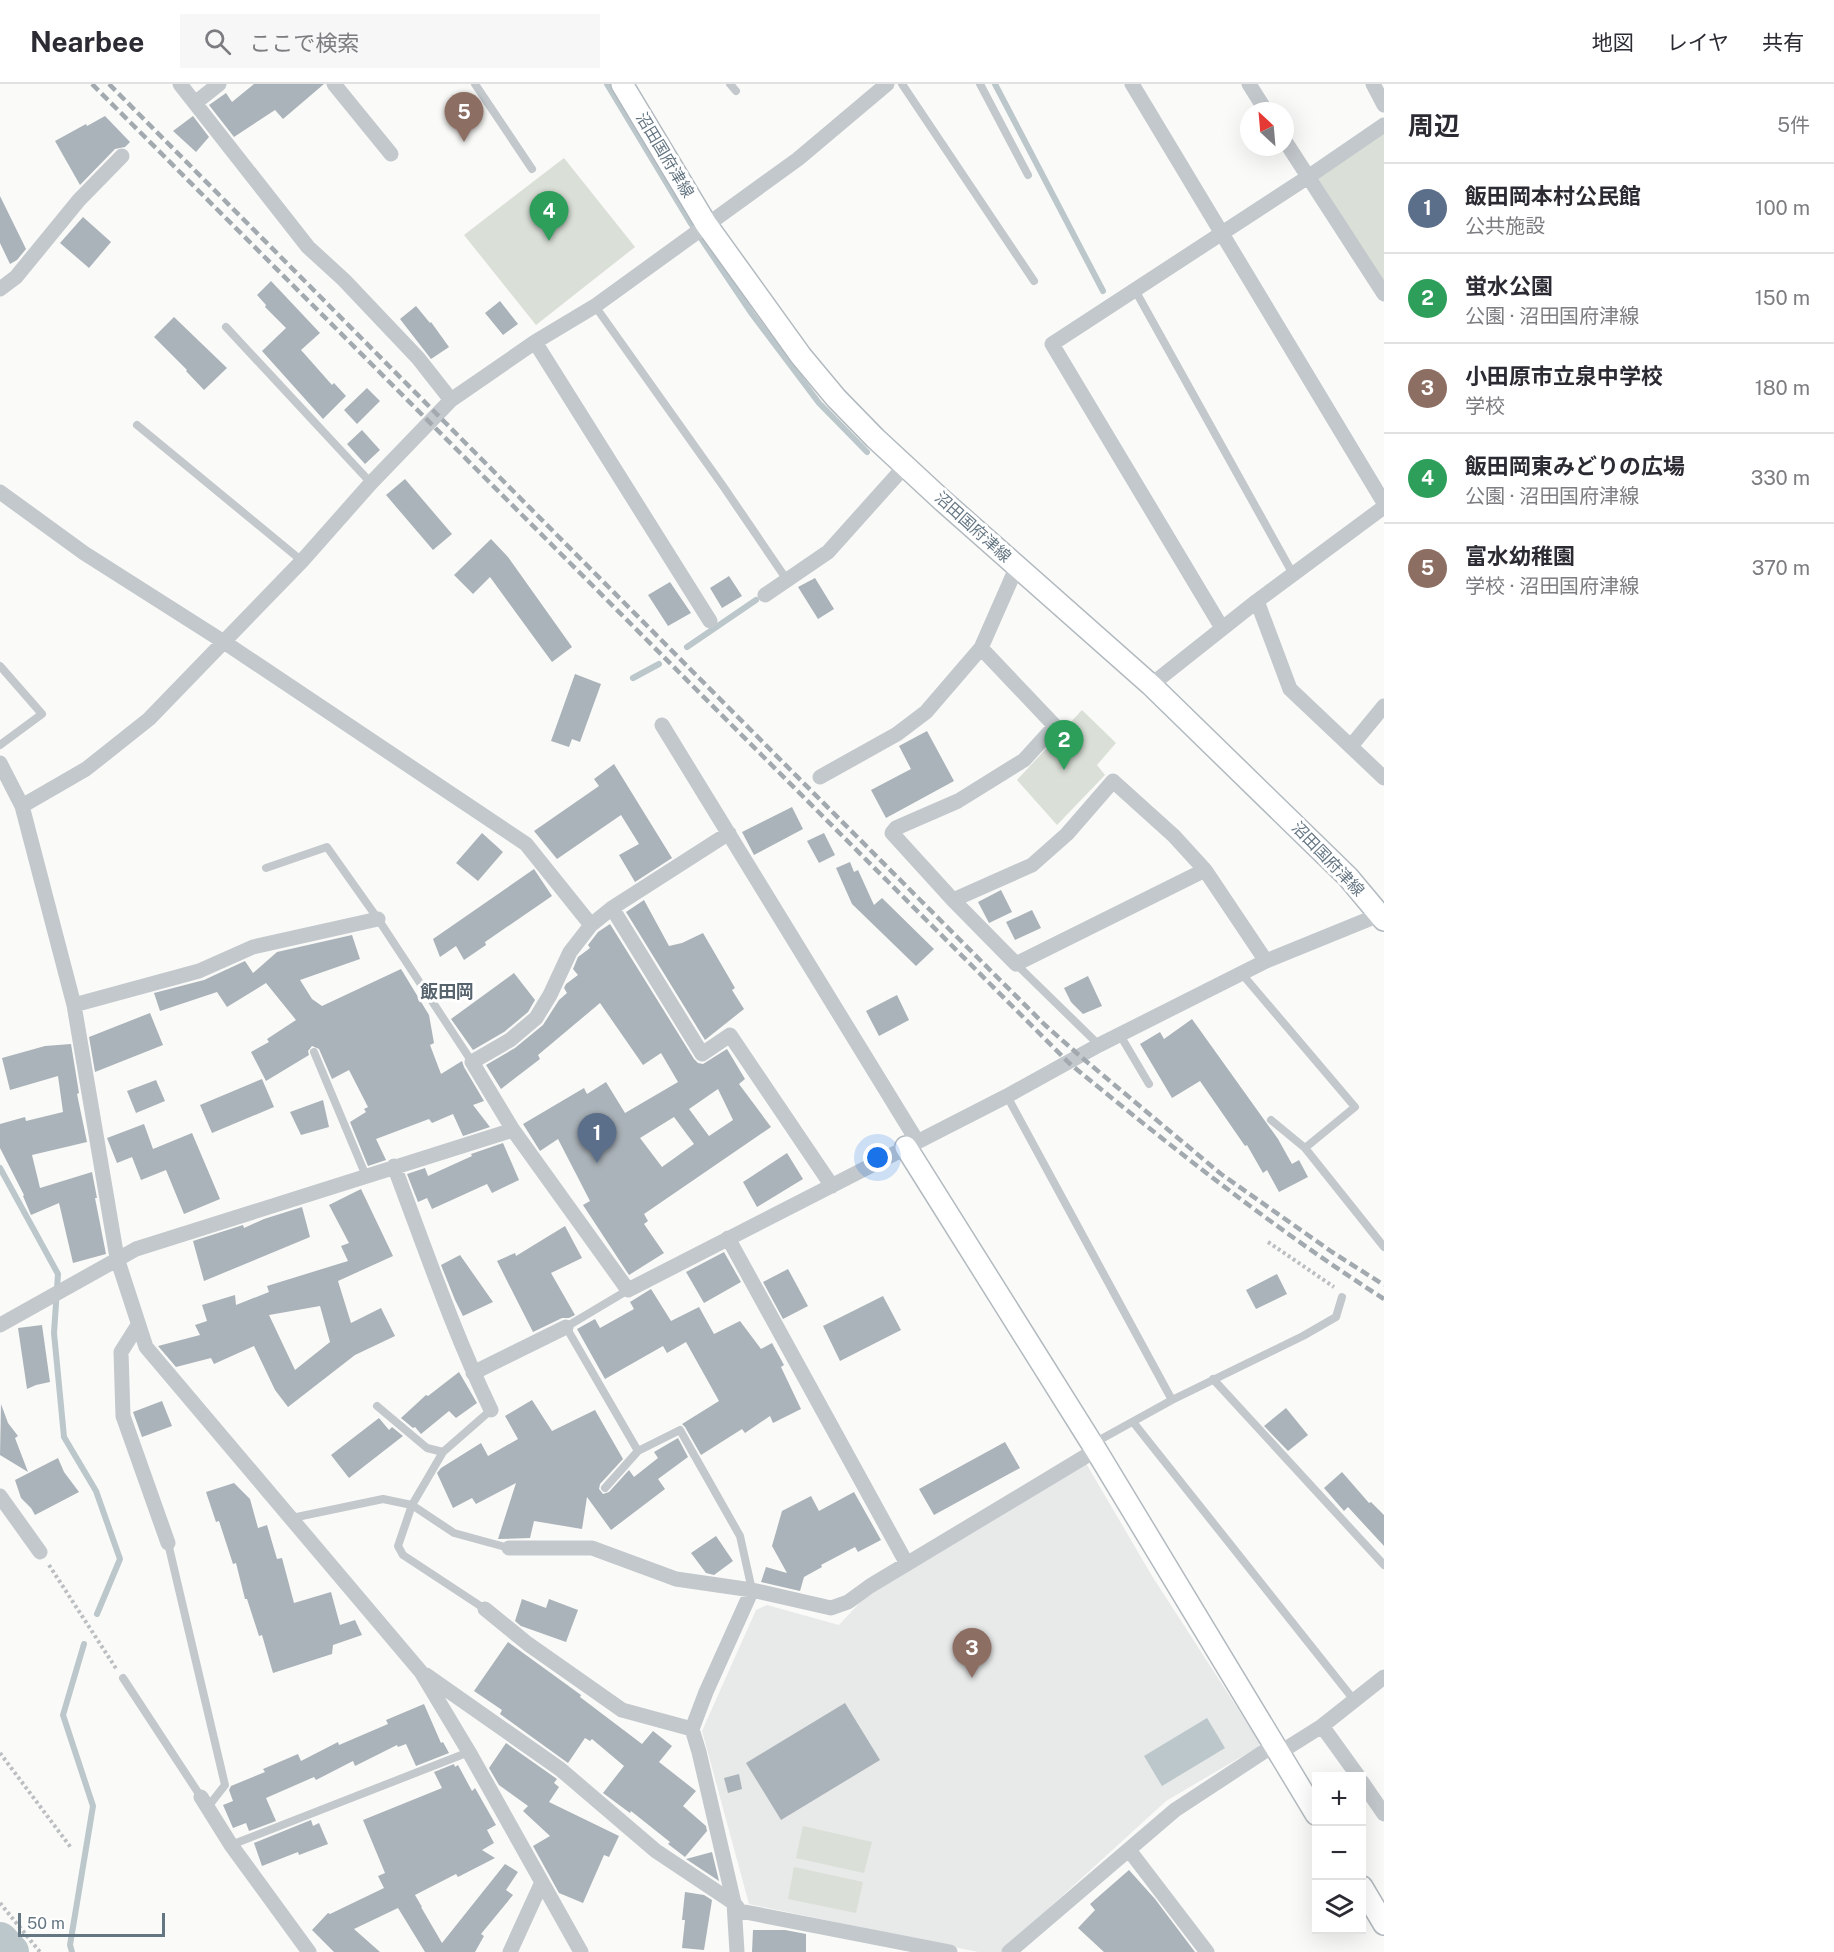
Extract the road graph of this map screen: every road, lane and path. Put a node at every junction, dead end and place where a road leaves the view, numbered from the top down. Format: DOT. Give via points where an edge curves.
graph roads {
  1 [pos="180,84"];
  2 [pos="219,84"];
  3 [pos="334,84"];
  4 [pos="475,84"];
  5 [pos="622,84"];
  6 [pos="730,84"];
  7 [pos="887,84"];
  8 [pos="902,84"];
  9 [pos="980,84"];
  10 [pos="1132,84"];
  11 [pos="1249,84"];
  12 [pos="1373,84"];
  13 [pos="736,91"];
  14 [pos="1260,102"];
  15 [pos="195,103"];
  16 [pos="1384,105"];
  17 [pos="1384,125"];
  18 [pos="392,154"];
  19 [pos="1294,155"];
  20 [pos="122,156"];
  21 [pos="532,169"];
  22 [pos="1028,175"];
  23 [pos="1308,177"];
  24 [pos="706,224"];
  25 [pos="1221,233"];
  26 [pos="1034,281"];
  27 [pos="0,290"];
  28 [pos="1135,290"];
  29 [pos="1384,294"];
  30 [pos="595,306"];
  31 [pos="226,327"];
  32 [pos="535,342"];
  33 [pos="451,400"];
  34 [pos="137,425"];
  35 [pos="906,465"];
  36 [pos="371,483"];
  37 [pos="0,492"];
  38 [pos="1384,505"];
  39 [pos="302,561"];
  40 [pos="1017,566"];
  41 [pos="1294,575"];
  42 [pos="786,580"];
  43 [pos="765,595"];
  44 [pos="1257,601"];
  45 [pos="710,621"];
  46 [pos="1222,628"];
  47 [pos="225,642"];
  48 [pos="981,648"];
  49 [pos="0,666"];
  50 [pos="1151,685"];
  51 [pos="1384,706"];
  52 [pos="662,725"];
  53 [pos="0,746"];
  54 [pos="1351,746"];
  55 [pos="0,763"];
  56 [pos="820,777"];
  57 [pos="1384,778"];
  58 [pos="22,806"];
  59 [pos="729,833"];
  60 [pos="266,868"];
  61 [pos="1205,870"];
  62 [pos="953,900"];
  63 [pos="612,908"];
  64 [pos="1382,917"];
  65 [pos="378,920"];
  66 [pos="591,925"];
  67 [pos="1266,961"];
  68 [pos="1016,964"];
  69 [pos="1242,974"];
  70 [pos="74,1005"];
  71 [pos="1120,1035"];
  72 [pos="1099,1045"];
  73 [pos="314,1052"];
  74 [pos="472,1062"];
  75 [pos="1149,1084"];
  76 [pos="1007,1096"];
  77 [pos="1271,1120"];
  78 [pos="513,1130"];
  79 [pos="912,1144"];
  80 [pos="1305,1148"];
  81 [pos="394,1166"];
  82 [pos="366,1176"];
  83 [pos="832,1186"];
  84 [pos="728,1238"];
  85 [pos="1268,1242"];
  86 [pos="1384,1247"];
  87 [pos="117,1258"];
  88 [pos="628,1290"];
  89 [pos="1342,1297"];
  90 [pos="0,1325"];
  91 [pos="138,1325"];
  92 [pos="566,1328"];
  93 [pos="473,1373"];
  94 [pos="1213,1379"];
  95 [pos="1172,1400"];
  96 [pos="377,1407"];
  97 [pos="491,1410"];
  98 [pos="1133,1422"];
  99 [pos="1095,1447"];
  100 [pos="638,1451"];
  101 [pos="443,1452"];
  102 [pos="605,1488"];
  103 [pos="0,1496"];
  104 [pos="412,1505"];
  105 [pos="291,1519"];
  106 [pos="168,1543"];
  107 [pos="509,1548"];
  108 [pos="40,1552"];
  109 [pos="907,1564"];
  110 [pos="1384,1565"];
  111 [pos="752,1590"];
  112 [pos="484,1609"];
  113 [pos="421,1672"];
  114 [pos="1384,1677"];
  115 [pos="123,1678"];
  116 [pos="1354,1700"];
  117 [pos="1322,1726"];
  118 [pos="692,1729"];
  119 [pos="1276,1749"];
  120 [pos="469,1752"];
  121 [pos="0,1753"];
  122 [pos="1355,1772"];
  123 [pos="1366,1788"];
  124 [pos="204,1802"];
  125 [pos="1312,1806"];
  126 [pos="1384,1814"];
  127 [pos="231,1845"];
  128 [pos="72,1849"];
  129 [pos="1129,1850"];
  130 [pos="542,1882"];
  131 [pos="1366,1894"];
  132 [pos="0,1902"];
  133 [pos="734,1903"];
  134 [pos="1384,1924"];
  135 [pos="40,1952"];
  136 [pos="309,1952"];
  137 [pos="510,1952"];
  138 [pos="581,1952"];
  139 [pos="737,1952"];
  140 [pos="950,1952"];
  141 [pos="1009,1952"];
  142 [pos="1207,1952"];
  1 -- 15 [label="street"];
  2 -- 15 [label="street"];
  3 -- 18 [label="street"];
  4 -- 21 [label="lane"];
  5 -- 24 [label="main road, 沼田国府津線"];
  6 -- 13 [label="lane"];
  7 -- 24 [label="street" via="798,159"];
  8 -- 26 [label="lane"];
  9 -- 22 [label="lane"];
  10 -- 25 [label="street"];
  11 -- 14 [label="street"];
  12 -- 16 [label="street"];
  15 -- 33 [label="street" via="308,247 409,349"];
  17 -- 23 [label="street"];
  19 -- 23 [label="street"];
  20 -- 27 [label="street" via="79,200 16,277"];
  23 -- 25 [label="street"];
  23 -- 29 [label="street"];
  24 -- 30 [label="street"];
  24 -- 35 [label="main road, 沼田国府津線" via="817,376"];
  25 -- 28 [label="street"];
  25 -- 38 [label="street"];
  28 -- 41 [label="lane"];
  28 -- 46 [label="street" via="1052,344"];
  30 -- 32 [label="street"];
  30 -- 42 [label="lane"];
  31 -- 36 [label="lane"];
  32 -- 33 [label="street"];
  32 -- 45 [label="street"];
  33 -- 36 [label="street"];
  34 -- 39 [label="lane"];
  35 -- 40 [label="main road, 沼田国府津線"];
  35 -- 42 [label="street" via="828,552"];
  36 -- 39 [label="street"];
  37 -- 47 [label="street" via="84,553"];
  38 -- 41 [label="street"];
  39 -- 47 [label="street"];
  40 -- 48 [label="street"];
  40 -- 50 [label="main road, 沼田国府津線"];
  41 -- 44 [label="street"];
  42 -- 43 [label="street"];
  44 -- 46 [label="street"];
  44 -- 54 [label="street" via="1290,689"];
  46 -- 50 [label="street"];
  47 -- 58 [label="street" via="149,719 86,769"];
  47 -- 66 [label="street" via="526,844"];
  48 -- 56 [label="street" via="926,712 897,734"];
  48 -- 62 [label="street" via="1054,726 1024,760 958,801 892,833"];
  49 -- 53 [label="lane" via="42,714"];
  50 -- 64 [label="main road, 沼田国府津線" via="1348,877"];
  51 -- 54 [label="street"];
  52 -- 59 [label="street"];
  54 -- 57 [label="street"];
  55 -- 58 [label="street"];
  58 -- 70 [label="street"];
  59 -- 63 [label="street"];
  59 -- 79 [label="street"];
  60 -- 65 [label="lane" via="327,847"];
  61 -- 62 [label="street" via="1113,781 1067,834 1032,865"];
  61 -- 67 [label="street"];
  61 -- 68 [label="street"];
  62 -- 68 [label="street"];
  63 -- 66 [label="street"];
  63 -- 83 [label="street" via="702,1054 730,1035"];
  64 -- 67 [label="street"];
  65 -- 70 [label="street" via="253,947 200,971"];
  65 -- 74 [label="lane"];
  66 -- 74 [label="street" via="570,952 536,1018 510,1040"];
  67 -- 69 [label="street"];
  68 -- 72 [label="lane"];
  69 -- 71 [label="street"];
  69 -- 80 [label="lane" via="1355,1107"];
  70 -- 87 [label="street"];
  71 -- 72 [label="street"];
  71 -- 75 [label="lane"];
  72 -- 76 [label="street"];
  73 -- 82 [label="lane"];
  74 -- 78 [label="street"];
  76 -- 79 [label="street"];
  76 -- 95 [label="lane"];
  77 -- 80 [label="lane"];
  78 -- 81 [label="street"];
  78 -- 88 [label="street"];
  79 -- 83 [label="street"];
  79 -- 99 [label="main road"];
  80 -- 86 [label="lane"];
  81 -- 82 [label="street"];
  81 -- 93 [label="street"];
  82 -- 87 [label="street"];
  83 -- 84 [label="street"];
  84 -- 88 [label="street"];
  84 -- 109 [label="street"];
  85 -- 89 [label="path" via="1337,1288"];
  87 -- 90 [label="street"];
  87 -- 91 [label="street"];
  88 -- 92 [label="lane"];
  89 -- 94 [label="lane" via="1336,1317"];
  91 -- 105 [label="street" via="157,1363"];
  91 -- 106 [label="street" via="121,1352 123,1416"];
  92 -- 93 [label="street"];
  92 -- 100 [label="lane"];
  93 -- 97 [label="street"];
  94 -- 95 [label="lane"];
  94 -- 110 [label="lane"];
  95 -- 98 [label="lane"];
  96 -- 101 [label="lane" via="427,1448"];
  97 -- 101 [label="lane"];
  98 -- 99 [label="lane"];
  98 -- 116 [label="lane"];
  99 -- 109 [label="street"];
  99 -- 119 [label="main road"];
  100 -- 102 [label="lane"];
  100 -- 111 [label="lane" via="680,1430 740,1536"];
  101 -- 104 [label="lane"];
  103 -- 108 [label="street"];
  104 -- 105 [label="lane" via="383,1499"];
  104 -- 107 [label="lane" via="454,1533"];
  104 -- 112 [label="lane" via="398,1546 403,1555"];
  105 -- 113 [label="street"];
  106 -- 124 [label="lane" via="225,1785"];
  107 -- 111 [label="street" via="592,1548 676,1579"];
  108 -- 115 [label="path"];
  109 -- 111 [label="street" via="848,1602 831,1608"];
  111 -- 118 [label="street"];
  112 -- 118 [label="street" via="622,1710"];
  113 -- 120 [label="street"];
  113 -- 133 [label="street" via="560,1769 656,1851"];
  114 -- 116 [label="street"];
  115 -- 124 [label="lane"];
  116 -- 117 [label="street"];
  117 -- 119 [label="street"];
  117 -- 122 [label="street"];
  118 -- 133 [label="street"];
  119 -- 125 [label="main road"];
  119 -- 129 [label="street" via="1175,1810"];
  120 -- 127 [label="lane"];
  120 -- 130 [label="street"];
  121 -- 128 [label="path"];
  123 -- 126 [label="street"];
  124 -- 127 [label="street"];
  127 -- 136 [label="street"];
  129 -- 141 [label="street"];
  129 -- 142 [label="street"];
  130 -- 137 [label="street"];
  130 -- 138 [label="street"];
  131 -- 134 [label="main road"];
  132 -- 135 [label="path"];
  133 -- 139 [label="street"];
  133 -- 140 [label="street" via="740,1911"];
}
